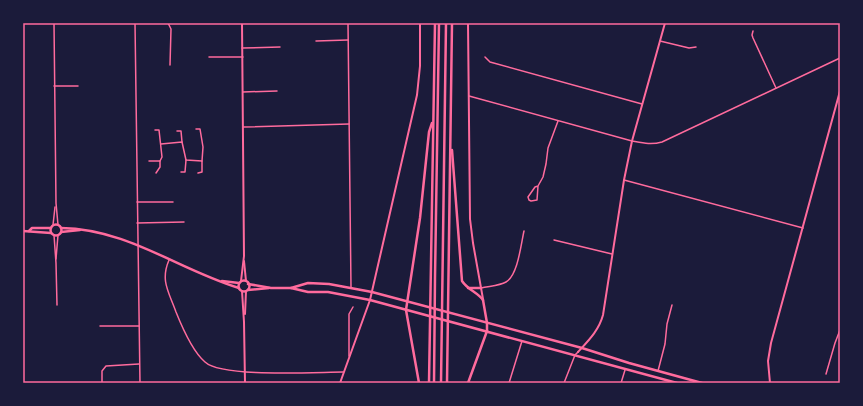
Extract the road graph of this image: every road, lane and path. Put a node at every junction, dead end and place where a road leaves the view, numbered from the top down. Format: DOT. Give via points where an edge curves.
graph roads {
  1 [pos="54,23"];
  2 [pos="135,23"];
  3 [pos="168,23"];
  4 [pos="242,23"];
  5 [pos="348,23"];
  6 [pos="420,23"];
  7 [pos="435,23"];
  8 [pos="439,23"];
  9 [pos="446,23"];
  10 [pos="452,23"];
  11 [pos="468,23"];
  12 [pos="665,23"];
  13 [pos="753,31"];
  14 [pos="348,40"];
  15 [pos="316,41"];
  16 [pos="660,41"];
  17 [pos="280,47"];
  18 [pos="696,47"];
  19 [pos="242,48"];
  20 [pos="209,57"];
  21 [pos="242,57"];
  22 [pos="485,57"];
  23 [pos="840,58"];
  24 [pos="170,65"];
  25 [pos="54,86"];
  26 [pos="78,86"];
  27 [pos="776,88"];
  28 [pos="277,91"];
  29 [pos="840,91"];
  30 [pos="242,92"];
  31 [pos="469,96"];
  32 [pos="642,104"];
  33 [pos="433,121"];
  34 [pos="558,121"];
  35 [pos="349,124"];
  36 [pos="243,127"];
  37 [pos="196,129"];
  38 [pos="155,130"];
  39 [pos="177,131"];
  40 [pos="450,134"];
  41 [pos="632,141"];
  42 [pos="182,142"];
  43 [pos="160,144"];
  44 [pos="186,160"];
  45 [pos="149,161"];
  46 [pos="160,161"];
  47 [pos="202,161"];
  48 [pos="181,172"];
  49 [pos="198,172"];
  50 [pos="156,173"];
  51 [pos="624,180"];
  52 [pos="538,186"];
  53 [pos="137,202"];
  54 [pos="173,202"];
  55 [pos="56,203"];
  56 [pos="184,222"];
  57 [pos="137,223"];
  58 [pos="52,226"];
  59 [pos="59,226"];
  60 [pos="803,228"];
  61 [pos="81,230"];
  62 [pos="23,231"];
  63 [pos="28,231"];
  64 [pos="524,231"];
  65 [pos="52,234"];
  66 [pos="60,234"];
  67 [pos="554,240"];
  68 [pos="138,244"];
  69 [pos="612,254"];
  70 [pos="244,256"];
  71 [pos="169,259"];
  72 [pos="56,262"];
  73 [pos="219,280"];
  74 [pos="246,281"];
  75 [pos="240,282"];
  76 [pos="248,284"];
  77 [pos="351,287"];
  78 [pos="238,288"];
  79 [pos="271,288"];
  80 [pos="291,288"];
  81 [pos="467,288"];
  82 [pos="481,288"];
  83 [pos="247,290"];
  84 [pos="242,291"];
  85 [pos="372,292"];
  86 [pos="370,300"];
  87 [pos="483,300"];
  88 [pos="407,302"];
  89 [pos="57,305"];
  90 [pos="672,305"];
  91 [pos="353,307"];
  92 [pos="406,310"];
  93 [pos="244,322"];
  94 [pos="487,323"];
  95 [pos="100,326"];
  96 [pos="139,326"];
  97 [pos="840,330"];
  98 [pos="487,331"];
  99 [pos="522,341"];
  100 [pos="582,348"];
  101 [pos="578,352"];
  102 [pos="574,355"];
  103 [pos="349,356"];
  104 [pos="139,364"];
  105 [pos="625,369"];
  106 [pos="658,371"];
  107 [pos="245,372"];
  108 [pos="343,372"];
  109 [pos="826,374"];
  110 [pos="102,383"];
  111 [pos="140,383"];
  112 [pos="245,383"];
  113 [pos="340,383"];
  114 [pos="419,383"];
  115 [pos="429,383"];
  116 [pos="434,383"];
  117 [pos="441,383"];
  118 [pos="447,383"];
  119 [pos="468,383"];
  120 [pos="509,383"];
  121 [pos="564,383"];
  122 [pos="621,383"];
  123 [pos="677,383"];
  124 [pos="702,383"];
  125 [pos="770,383"];
  1 -- 25 [label="street"];
  2 -- 53 [label="street"];
  3 -- 24 [label="street" via="171,29"];
  4 -- 19 [label="street"];
  5 -- 14 [label="street"];
  6 -- 85 [label="street" via="417,95"];
  7 -- 33 [label="main road"];
  8 -- 116 [label="main road"];
  9 -- 117 [label="main road"];
  10 -- 40 [label="main road"];
  11 -- 31 [label="street"];
  12 -- 16 [label="street"];
  13 -- 27 [label="street" via="753,38"];
  14 -- 15 [label="street"];
  14 -- 35 [label="street"];
  16 -- 18 [label="street" via="689,48"];
  16 -- 32 [label="street"];
  17 -- 19 [label="street"];
  19 -- 21 [label="street"];
  20 -- 21 [label="street"];
  21 -- 30 [label="street"];
  22 -- 32 [label="street" via="490,62"];
  23 -- 27 [label="street"];
  25 -- 26 [label="street"];
  25 -- 55 [label="street"];
  27 -- 41 [label="street" via="662,142 646,144"];
  28 -- 30 [label="street"];
  29 -- 60 [label="street"];
  30 -- 36 [label="street"];
  31 -- 34 [label="street"];
  31 -- 82 [label="street" via="470,219"];
  32 -- 41 [label="street"];
  33 -- 88 [label="main road" via="429,132 419,226"];
  33 -- 115 [label="main road"];
  34 -- 41 [label="street"];
  34 -- 52 [label="street" via="548,148 543,178"];
  35 -- 36 [label="street"];
  35 -- 77 [label="street"];
  36 -- 70 [label="street"];
  37 -- 47 [label="street" via="200,129"];
  38 -- 43 [label="street" via="159,130"];
  39 -- 42 [label="street" via="182,131"];
  40 -- 81 [label="main road" via="462,282"];
  40 -- 118 [label="main road"];
  41 -- 51 [label="street"];
  42 -- 43 [label="street"];
  42 -- 44 [label="street"];
  43 -- 46 [label="street"];
  44 -- 47 [label="street"];
  44 -- 48 [label="street" via="185,172"];
  45 -- 46 [label="street"];
  46 -- 50 [label="street"];
  47 -- 49 [label="street" via="202,172"];
  51 -- 60 [label="street"];
  51 -- 69 [label="street"];
  52 -- 52 [label="street" via="528,197 531,202 537,200"];
  53 -- 54 [label="street"];
  53 -- 57 [label="street"];
  55 -- 58 [label="street"];
  55 -- 59 [label="street"];
  56 -- 57 [label="street"];
  57 -- 68 [label="street"];
  58 -- 59 [label="main road"];
  58 -- 63 [label="main road" via="32,228"];
  58 -- 65 [label="main road"];
  59 -- 61 [label="main road"];
  59 -- 66 [label="main road"];
  60 -- 125 [label="street" via="771,344 768,361"];
  61 -- 66 [label="main road"];
  61 -- 68 [label="main road"];
  62 -- 63 [label="main road"];
  63 -- 65 [label="main road"];
  64 -- 82 [label="street" via="512,277 505,283"];
  65 -- 66 [label="main road"];
  65 -- 72 [label="street"];
  66 -- 72 [label="street"];
  67 -- 69 [label="street"];
  68 -- 71 [label="main road"];
  68 -- 96 [label="street"];
  69 -- 100 [label="street" via="600,324"];
  70 -- 74 [label="street"];
  70 -- 75 [label="street"];
  71 -- 73 [label="main road"];
  71 -- 107 [label="street" via="164,276 166,285 183,330 200,357 214,368"];
  72 -- 89 [label="street"];
  73 -- 75 [label="main road"];
  73 -- 78 [label="main road"];
  74 -- 75 [label="main road"];
  74 -- 76 [label="main road"];
  75 -- 78 [label="main road"];
  76 -- 79 [label="main road"];
  76 -- 83 [label="main road"];
  77 -- 80 [label="main road" via="308,283"];
  77 -- 85 [label="main road"];
  78 -- 84 [label="main road"];
  79 -- 80 [label="main road"];
  79 -- 83 [label="main road"];
  80 -- 86 [label="main road"];
  81 -- 82 [label="main road"];
  81 -- 87 [label="main road"];
  82 -- 87 [label="street"];
  83 -- 84 [label="main road"];
  83 -- 93 [label="street"];
  84 -- 93 [label="street"];
  85 -- 86 [label="street"];
  85 -- 88 [label="main road"];
  86 -- 92 [label="main road"];
  86 -- 103 [label="street"];
  87 -- 94 [label="main road"];
  88 -- 92 [label="main road"];
  88 -- 94 [label="main road"];
  90 -- 106 [label="street"];
  91 -- 103 [label="street" via="350,314"];
  92 -- 98 [label="main road"];
  92 -- 114 [label="main road"];
  93 -- 107 [label="street"];
  94 -- 98 [label="main road"];
  94 -- 100 [label="main road"];
  95 -- 96 [label="street"];
  96 -- 104 [label="street"];
  97 -- 109 [label="street"];
  98 -- 99 [label="main road"];
  98 -- 119 [label="main road"];
  99 -- 102 [label="main road"];
  99 -- 120 [label="street"];
  100 -- 101 [label="street"];
  100 -- 106 [label="main road"];
  101 -- 102 [label="street"];
  102 -- 105 [label="main road"];
  102 -- 121 [label="street"];
  103 -- 108 [label="street"];
  104 -- 110 [label="street" via="106,366 102,371"];
  104 -- 111 [label="street"];
  105 -- 122 [label="street"];
  105 -- 123 [label="main road"];
  106 -- 124 [label="main road"];
  107 -- 108 [label="street"];
  107 -- 112 [label="street"];
  108 -- 113 [label="street"];
}
